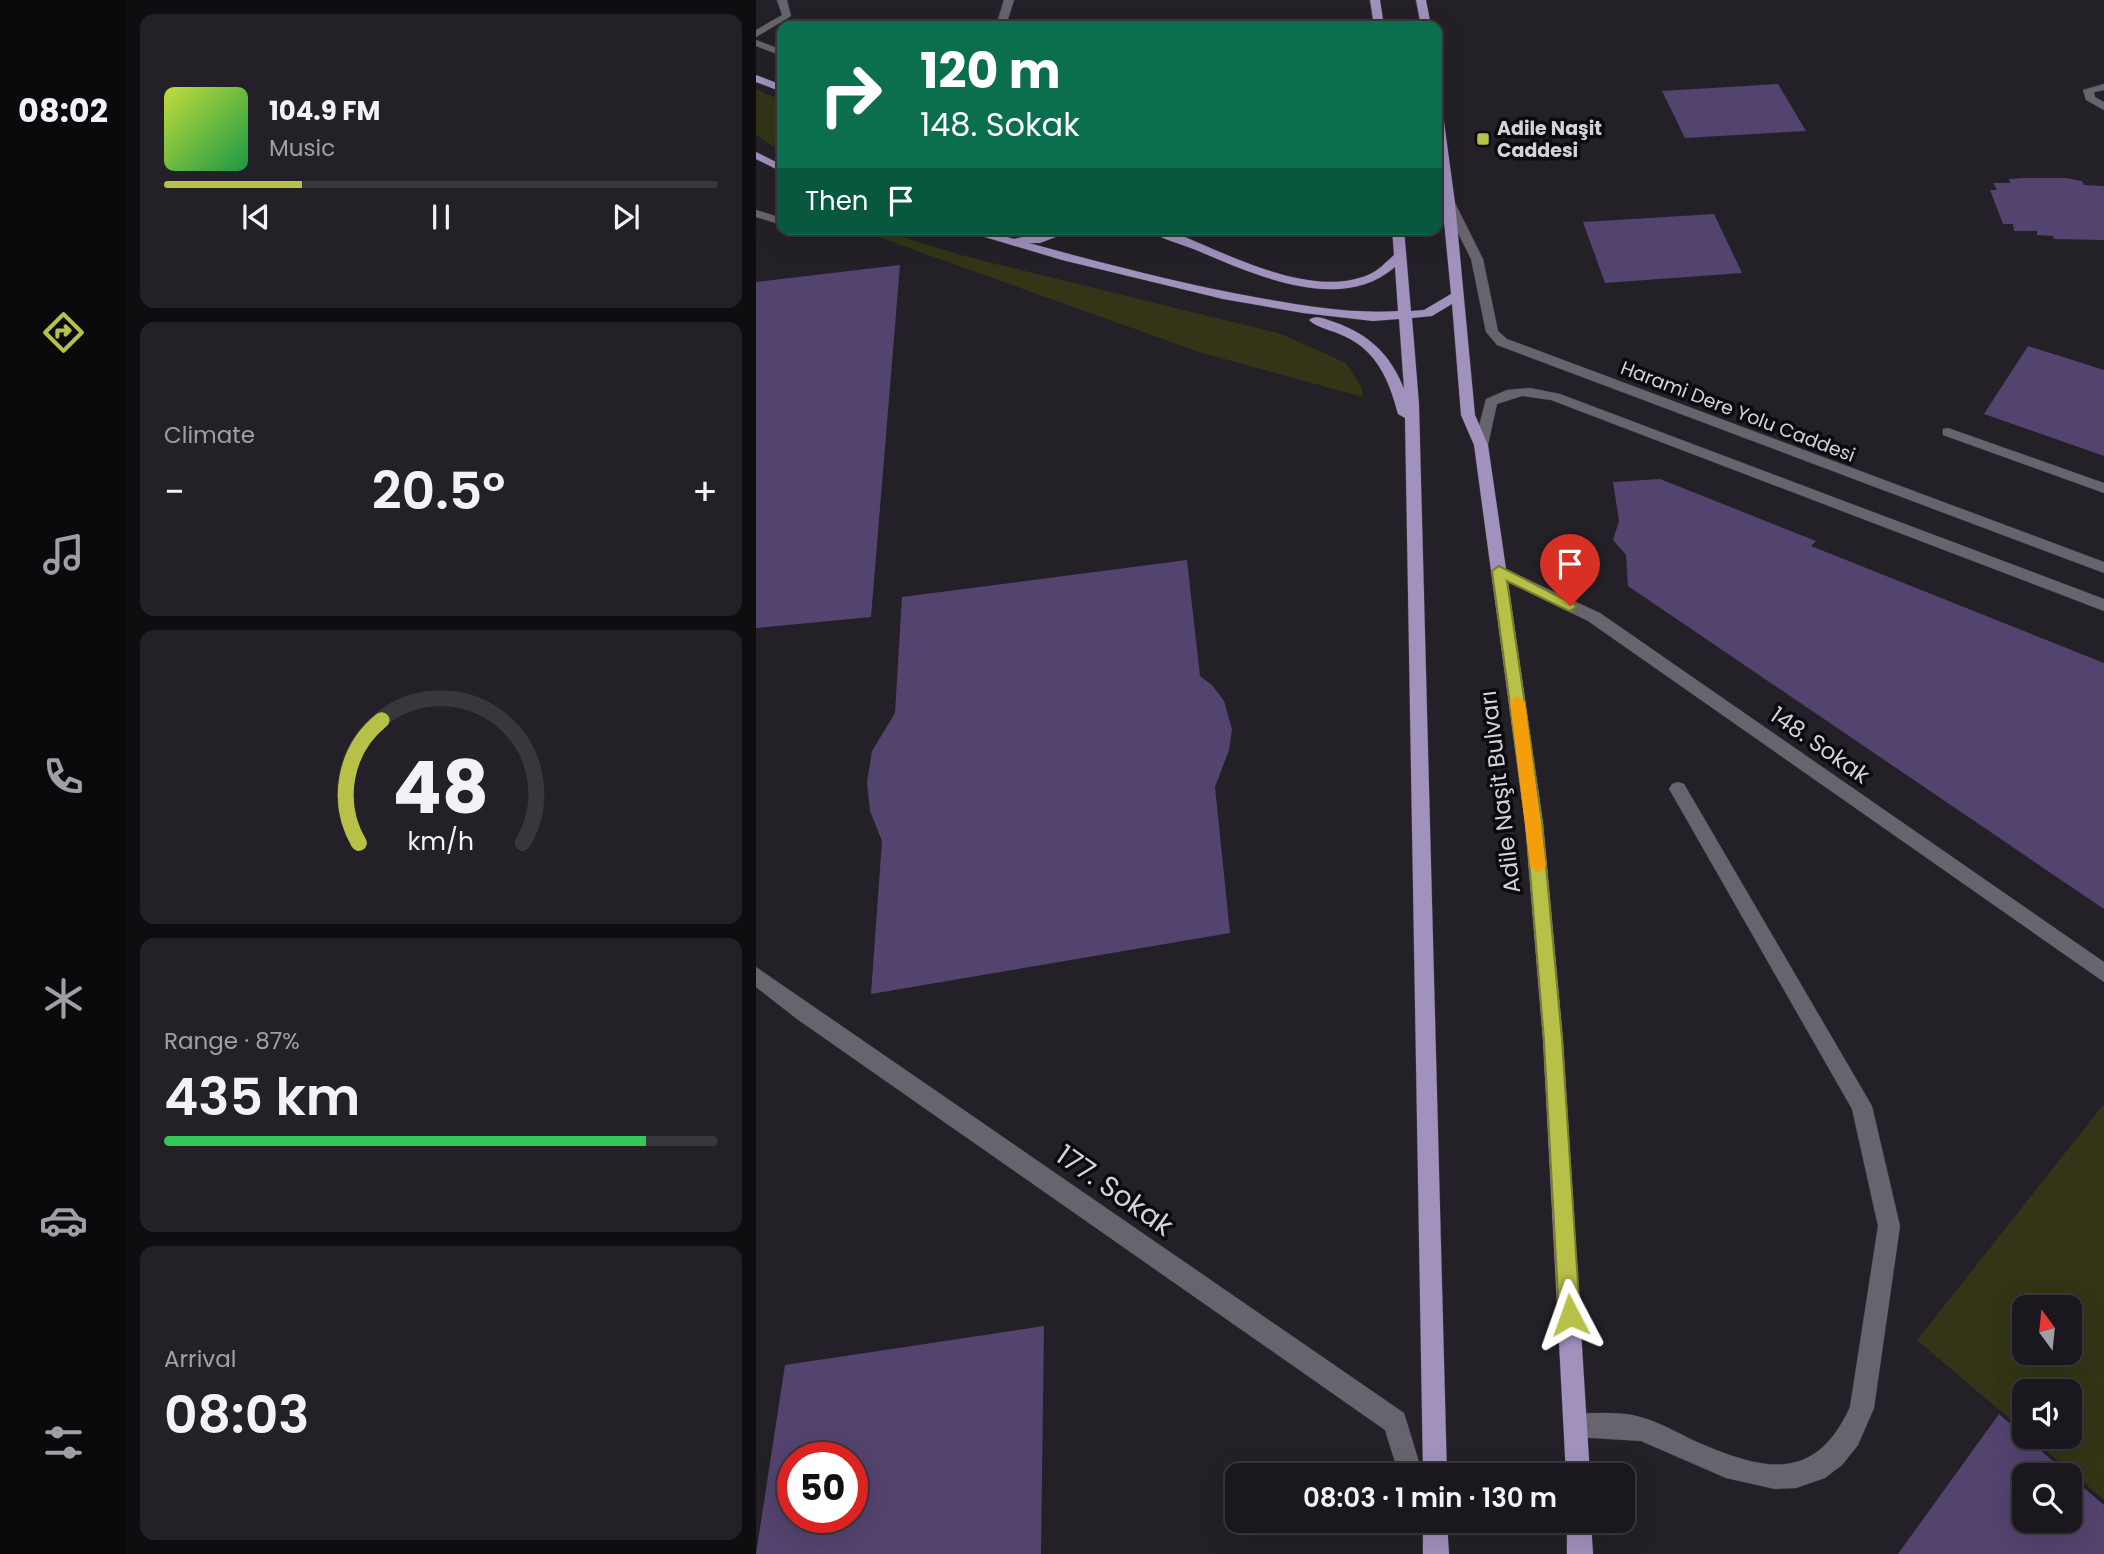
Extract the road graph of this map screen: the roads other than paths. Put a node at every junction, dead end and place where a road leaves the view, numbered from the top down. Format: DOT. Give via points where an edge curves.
graph roads {
  1 [pos="782,0"];
  2 [pos="1009,0"];
  3 [pos="1376,0"];
  4 [pos="1421,0"];
  5 [pos="777,21"];
  6 [pos="778,21"];
  7 [pos="1003,21"];
  8 [pos="1378,21"];
  9 [pos="1425,21"];
  10 [pos="756,34"];
  11 [pos="756,43"];
  12 [pos="777,51"];
  13 [pos="756,78"];
  14 [pos="777,87"];
  15 [pos="2104,87"];
  16 [pos="2104,107"];
  17 [pos="1442,147"];
  18 [pos="756,155"];
  19 [pos="777,166"];
  20 [pos="1449,203"];
  21 [pos="756,213"];
  22 [pos="777,220"];
  23 [pos="987,235"];
  24 [pos="1052,235"];
  25 [pos="1169,235"];
  26 [pos="1399,235"];
  27 [pos="999,238"];
  28 [pos="1401,256"];
  29 [pos="1457,296"];
  30 [pos="1269,304"];
  31 [pos="1406,316"];
  32 [pos="1948,432"];
  33 [pos="1413,445"];
  34 [pos="1481,445"];
  35 [pos="2104,488"];
  36 [pos="2104,568"];
  37 [pos="1499,571"];
  38 [pos="2104,605"];
  39 [pos="1678,789"];
  40 [pos="2104,973"];
  41 [pos="756,976"];
  42 [pos="1576,1425"];
  43 [pos="1407,1463"];
  44 [pos="1435,1463"];
  45 [pos="1578,1463"];
  46 [pos="1428,1533"];
  47 [pos="1435,1533"];
  48 [pos="1579,1533"];
  49 [pos="1435,1554"];
  50 [pos="1580,1554"];
  1 -- 6 [label="street" via="787,12"];
  2 -- 7 [label="street"];
  3 -- 8 [label="main road"];
  4 -- 9 [label="main road"];
  5 -- 10 [label="street"];
  11 -- 12 [label="street"];
  13 -- 14 [label="main road"];
  15 -- 16 [label="street" via="2088,90 2090,99"];
  17 -- 20 [label="main road, Adile Naşit Bulvarı"];
  18 -- 19 [label="main road"];
  20 -- 29 [label="main road, Adile Naşit Bulvarı"];
  20 -- 36 [label="street, Harami Dere Yolu Caddesi" via="1477,259 1492,332 1502,342"];
  21 -- 22 [label="street"];
  23 -- 27 [label="main road"];
  24 -- 27 [label="main road" via="1036,240"];
  25 -- 28 [label="main road" via="1276,276 1326,285 1374,278"];
  26 -- 28 [label="main road"];
  27 -- 30 [label="main road"];
  28 -- 31 [label="main road"];
  29 -- 31 [label="main road" via="1444,310"];
  29 -- 34 [label="main road, Adile Naşit Bulvarı" via="1468,415"];
  30 -- 31 [label="main road" via="1356,317"];
  30 -- 33 [label="main road" via="1329,325 1378,352 1396,378"];
  31 -- 33 [label="main road"];
  32 -- 35 [label="street"];
  33 -- 44 [label="main road"];
  34 -- 37 [label="main road, Adile Naşit Bulvarı"];
  34 -- 38 [label="street" via="1491,402 1504,393 1555,397"];
  37 -- 40 [label="street, 148. Sokak" via="1594,617"];
  37 -- 42 [label="main road, Adile Naşit Bulvarı" via="1535,836 1553,1040"];
  39 -- 42 [label="street" via="1862,1106 1889,1226 1862,1408 1843,1448 1824,1465 1801,1476 1758,1477 1640,1429"];
  41 -- 43 [label="street, 177. Sokak" via="1395,1422"];
  42 -- 45 [label="main road, Adile Naşit Bulvarı"];
  46 -- 49 [label="street"];
  47 -- 49 [label="main road"];
  48 -- 50 [label="main road"];
}
